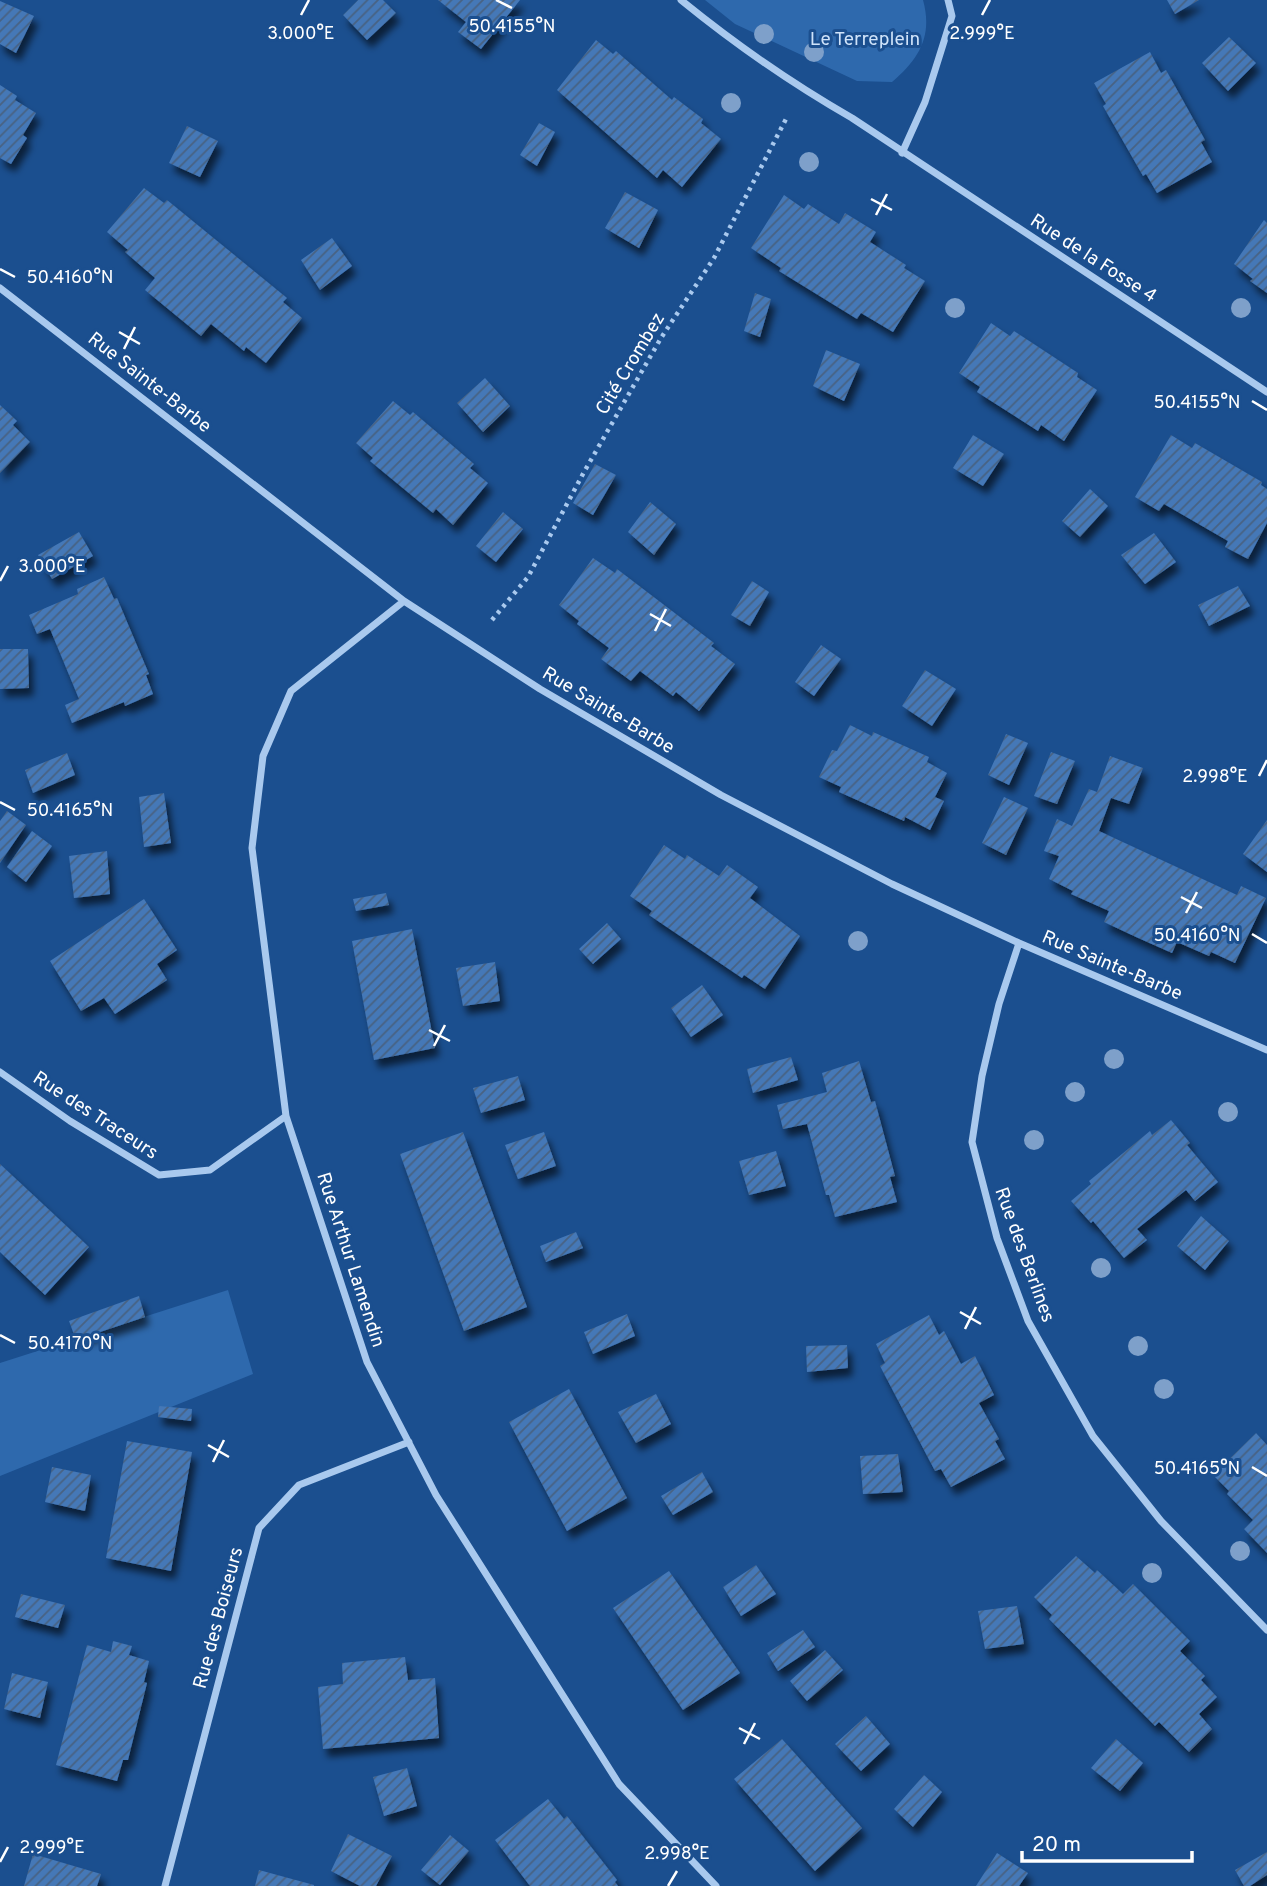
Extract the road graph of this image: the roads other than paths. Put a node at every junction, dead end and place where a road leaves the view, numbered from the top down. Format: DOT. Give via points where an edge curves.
graph roads {
  1 [pos="681,0"];
  2 [pos="948,0"];
  3 [pos="902,153"];
  4 [pos="0,288"];
  5 [pos="1267,393"];
  6 [pos="404,601"];
  7 [pos="1019,943"];
  8 [pos="1267,1050"];
  9 [pos="0,1072"];
  10 [pos="286,1116"];
  11 [pos="409,1442"];
  12 [pos="1267,1630"];
  13 [pos="165,1886"];
  14 [pos="716,1886"];
  1 -- 3 [label="street, Rue de la Fosse 4" via="731,40"];
  2 -- 3 [label="street" via="952,16 925,102"];
  3 -- 5 [label="street, Rue de la Fosse 4"];
  4 -- 6 [label="street, Rue Sainte-Barbe"];
  6 -- 7 [label="street, Rue Sainte-Barbe" via="540,689 721,795 891,884"];
  6 -- 10 [label="street, Rue Arthur Lamendin" via="291,691 263,756 252,848"];
  7 -- 8 [label="street, Rue Sainte-Barbe"];
  7 -- 12 [label="street, Rue des Berlines" via="993,1028 972,1142 997,1238 1028,1321 1093,1436 1161,1521"];
  9 -- 10 [label="street, Rue des Traceurs" via="70,1122 159,1175 210,1170"];
  10 -- 11 [label="street, Rue Arthur Lamendin" via="367,1363"];
  11 -- 13 [label="street, Rue des Boiseurs" via="299,1485 259,1528"];
  11 -- 14 [label="street, Rue Arthur Lamendin" via="436,1495 619,1784"];
}
